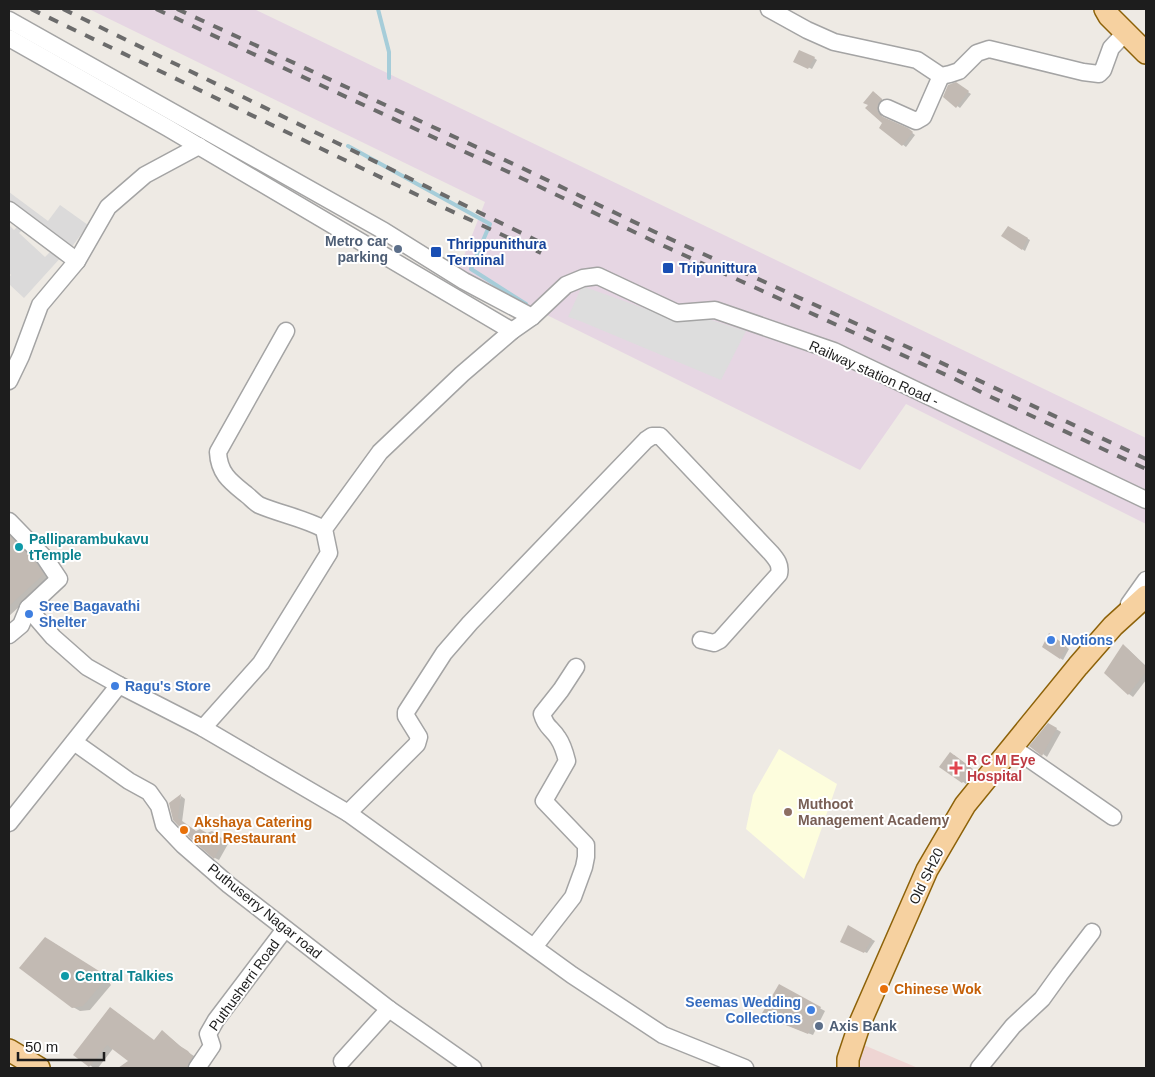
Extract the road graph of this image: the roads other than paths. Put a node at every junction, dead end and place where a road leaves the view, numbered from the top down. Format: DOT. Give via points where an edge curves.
graph roads {
  1 [pos="769,9"];
  2 [pos="1105,9"];
  3 [pos="9,20"];
  4 [pos="1125,33"];
  5 [pos="9,38"];
  6 [pos="1146,53"];
  7 [pos="941,76"];
  8 [pos="887,108"];
  9 [pos="198,146"];
  10 [pos="9,210"];
  11 [pos="77,260"];
  12 [pos="532,317"];
  13 [pos="286,331"];
  14 [pos="512,331"];
  15 [pos="9,381"];
  16 [pos="1146,500"];
  17 [pos="9,521"];
  18 [pos="324,529"];
  19 [pos="1146,580"];
  20 [pos="1146,596"];
  21 [pos="28,608"];
  22 [pos="1113,626"];
  23 [pos="9,635"];
  24 [pos="701,640"];
  25 [pos="576,667"];
  26 [pos="119,685"];
  27 [pos="203,728"];
  28 [pos="74,742"];
  29 [pos="1012,747"];
  30 [pos="348,813"];
  31 [pos="1113,817"];
  32 [pos="9,823"];
  33 [pos="285,929"];
  34 [pos="1092,932"];
  35 [pos="534,947"];
  36 [pos="389,1010"];
  37 [pos="9,1050"];
  38 [pos="342,1061"];
  39 [pos="39,1068"];
  40 [pos="197,1068"];
  41 [pos="473,1068"];
  42 [pos="745,1068"];
  43 [pos="848,1068"];
  44 [pos="979,1068"];
  1 -- 7 [label="street" via="834,42 917,60"];
  2 -- 4 [label="main road"];
  3 -- 12 [label="street"];
  4 -- 6 [label="main road"];
  4 -- 7 [label="street" via="1111,48 1104,70 1099,74 988,49 977,53 959,71"];
  5 -- 9 [label="street"];
  7 -- 8 [label="street" via="920,119 916,121"];
  9 -- 11 [label="street" via="145,175 108,207"];
  9 -- 14 [label="street"];
  10 -- 11 [label="street"];
  11 -- 15 [label="street" via="40,305"];
  12 -- 14 [label="street"];
  12 -- 16 [label="street, Railway station Road -" via="566,285 598,276 677,313 715,310 834,351"];
  13 -- 18 [label="street" via="218,452 219,463 223,473 257,504"];
  14 -- 18 [label="street" via="380,452"];
  17 -- 21 [label="street" via="45,558 58,578"];
  18 -- 27 [label="street" via="329,554 261,663"];
  19 -- 22 [label="street"];
  20 -- 22 [label="main road, Old SH20"];
  21 -- 23 [label="street" via="20,626"];
  21 -- 26 [label="street" via="53,637 87,668"];
  22 -- 29 [label="main road, Old SH20"];
  24 -- 30 [label="street" via="714,643 720,640 781,568 771,553 660,436 652,436 444,653 406,712 419,737 417,744"];
  25 -- 35 [label="street" via="542,714 544,723 563,746 567,761 544,801 586,845 586,856 573,897"];
  26 -- 27 [label="street"];
  26 -- 28 [label="street"];
  27 -- 30 [label="street"];
  28 -- 32 [label="street"];
  28 -- 33 [label="street, Puthuserry Nagar road" via="149,792 159,806 164,825 229,885"];
  29 -- 31 [label="street"];
  29 -- 43 [label="main road, Old SH20" via="965,805 927,870 860,1023"];
  30 -- 35 [label="street"];
  33 -- 36 [label="street, Puthuserry Nagar road"];
  33 -- 40 [label="street, Puthusherri Road" via="216,1020 208,1034 212,1046"];
  34 -- 44 [label="street" via="1042,999 1013,1026"];
  35 -- 42 [label="street" via="663,1035"];
  36 -- 38 [label="street"];
  36 -- 41 [label="street, Puthuserry Nagar road"];
  37 -- 39 [label="main road"];
}
